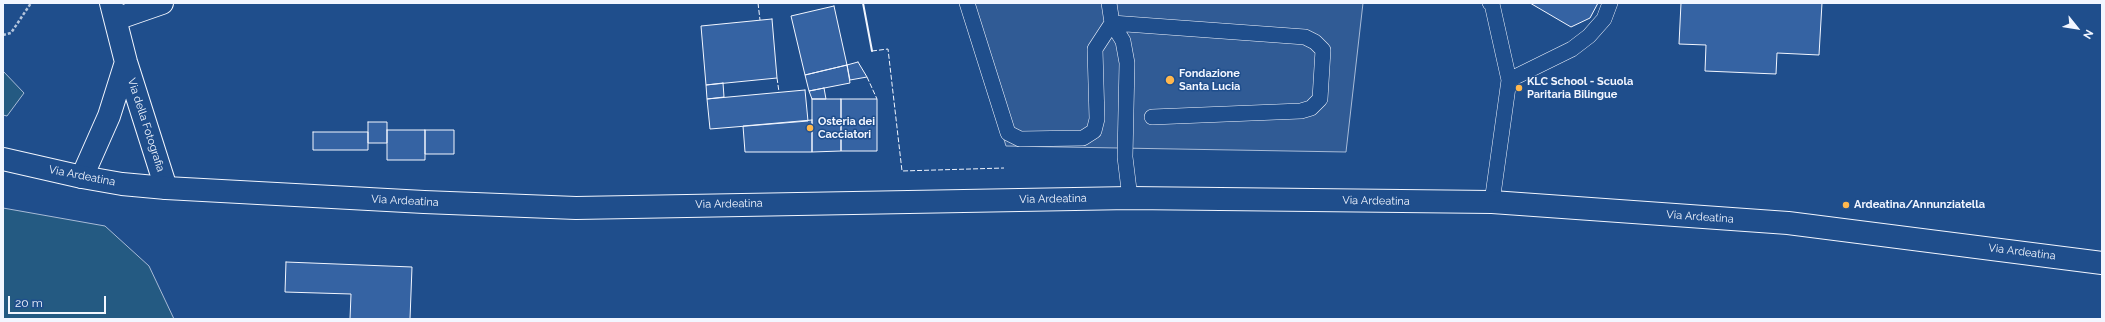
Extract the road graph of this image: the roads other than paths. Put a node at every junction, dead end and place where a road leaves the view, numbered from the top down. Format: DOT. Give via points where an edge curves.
graph roads {
  1 [pos="162,3"];
  2 [pos="967,3"];
  3 [pos="1109,3"];
  4 [pos="1490,3"];
  5 [pos="1610,3"];
  6 [pos="113,11"];
  7 [pos="1112,22"];
  8 [pos="126,62"];
  9 [pos="1509,80"];
  10 [pos="1152,117"];
  11 [pos="3,159"];
  12 [pos="82,177"];
  13 [pos="166,188"];
  14 [pos="1130,198"];
  15 [pos="1492,202"];
  16 [pos="2102,263"];
  1 -- 6 [label="main road"];
  2 -- 7 [label="lane" via="1008,133 1020,139 1083,138 1094,131 1098,119 1095,49"];
  3 -- 7 [label="lane"];
  4 -- 9 [label="lane"];
  5 -- 9 [label="lane" via="1604,19 1589,36 1572,49"];
  6 -- 8 [label="main road, Via della Fotografia"];
  7 -- 10 [label="lane" via="1305,37 1323,50 1320,99 1312,108 1301,111"];
  7 -- 14 [label="lane" via="1123,41 1127,62 1125,157"];
  8 -- 12 [label="main road, Via della Fotografia" via="109,116"];
  8 -- 13 [label="main road, Via della Fotografia"];
  9 -- 15 [label="lane"];
  11 -- 12 [label="main road, Via Ardeatina"];
  12 -- 13 [label="main road, Via Ardeatina"];
  13 -- 14 [label="main road, Via Ardeatina" via="576,208"];
  14 -- 15 [label="main road, Via Ardeatina"];
  15 -- 16 [label="main road, Via Ardeatina" via="1788,223"];
}
